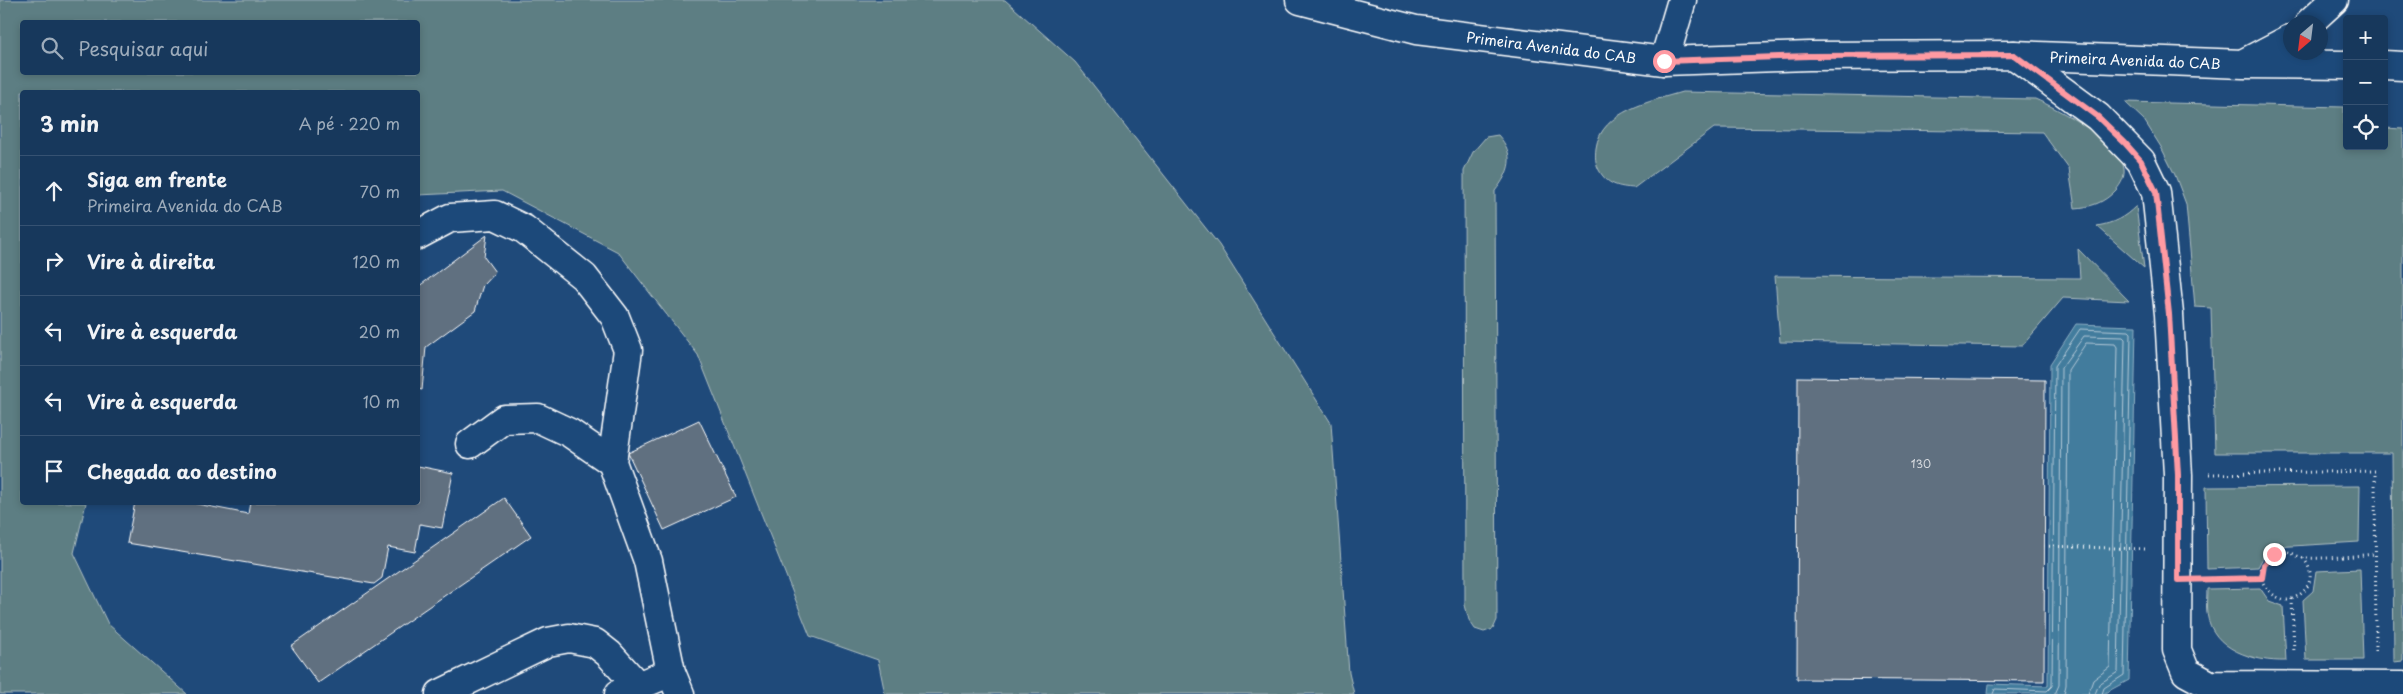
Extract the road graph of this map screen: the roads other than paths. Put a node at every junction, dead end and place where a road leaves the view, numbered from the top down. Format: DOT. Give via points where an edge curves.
graph roads {
  1 [pos="1300,0"];
  2 [pos="1682,0"];
  3 [pos="2334,0"];
  4 [pos="2318,15"];
  5 [pos="2283,43"];
  6 [pos="2014,55"];
  7 [pos="1664,61"];
  8 [pos="2243,64"];
  9 [pos="2343,65"];
  10 [pos="2388,65"];
  11 [pos="2403,66"];
  12 [pos="420,233"];
  13 [pos="470,444"];
  14 [pos="612,462"];
  15 [pos="675,683"];
  16 [pos="2403,686"];
  17 [pos="628,690"];
  18 [pos="440,694"];
  1 -- 7 [label="main road, Primeira Avenida do CAB" via="1416,30"];
  2 -- 7 [label="main road"];
  3 -- 4 [label="main road"];
  5 -- 8 [label="main road"];
  6 -- 7 [label="main road, Primeira Avenida do CAB" via="1809,56"];
  6 -- 8 [label="main road, Primeira Avenida do CAB"];
  6 -- 16 [label="main road" via="2098,117 2141,161 2156,192 2169,314 2178,475 2178,650 2186,672 2210,685"];
  8 -- 9 [label="main road, Primeira Avenida do CAB"];
  10 -- 11 [label="main road"];
  12 -- 14 [label="main road" via="450,218 494,215 524,229 584,277 615,316 628,350"];
  13 -- 14 [label="main road" via="504,419 538,418 570,433"];
  14 -- 15 [label="main road" via="648,561"];
  15 -- 17 [label="main road"];
  17 -- 18 [label="main road" via="609,654 595,644 568,638 548,642"];
}
